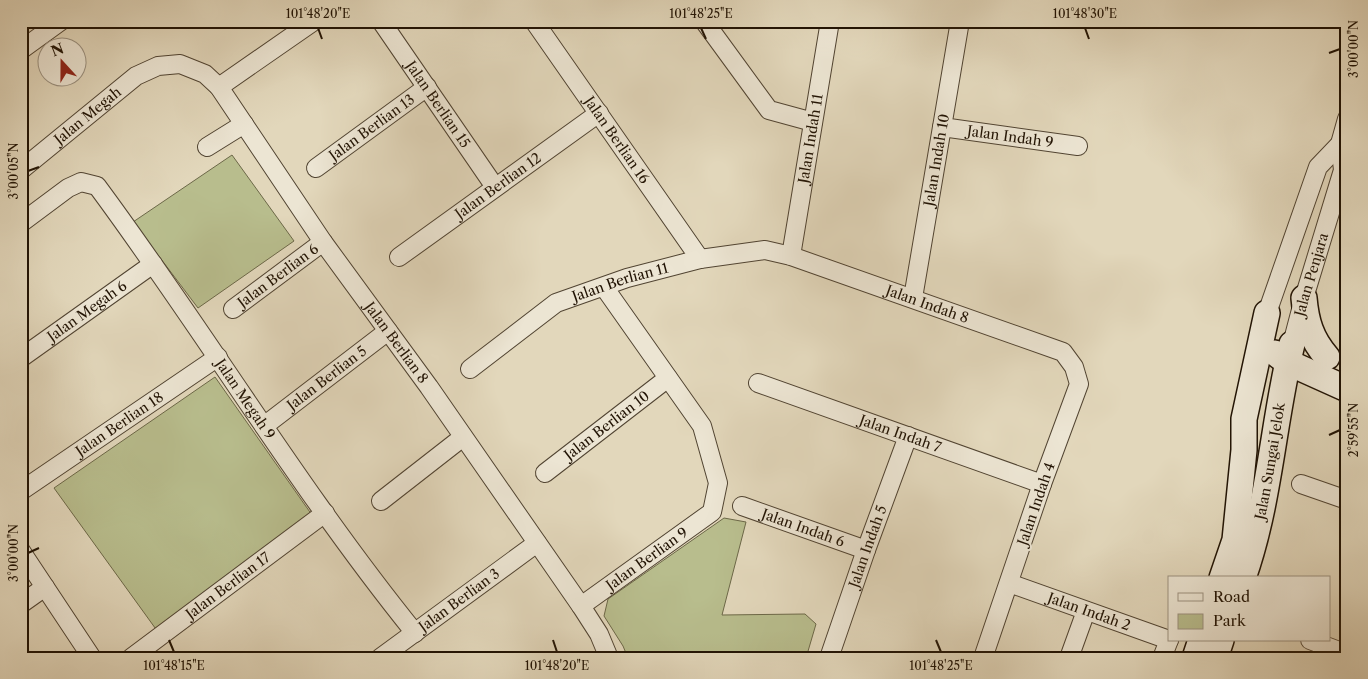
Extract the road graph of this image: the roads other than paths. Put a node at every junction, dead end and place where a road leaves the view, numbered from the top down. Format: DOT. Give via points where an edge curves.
graph roads {
  1 [pos="61,21"];
  2 [pos="314,21"];
  3 [pos="381,21"];
  4 [pos="534,21"];
  5 [pos="704,21"];
  6 [pos="830,21"];
  7 [pos="960,21"];
  8 [pos="21,50"];
  9 [pos="158,66"];
  10 [pos="219,87"];
  11 [pos="427,87"];
  12 [pos="599,113"];
  13 [pos="1347,119"];
  14 [pos="813,122"];
  15 [pos="244,124"];
  16 [pos="942,126"];
  17 [pos="1340,144"];
  18 [pos="1078,146"];
  19 [pos="207,147"];
  20 [pos="316,168"];
  21 [pos="21,170"];
  22 [pos="495,187"];
  23 [pos="21,223"];
  24 [pos="324,242"];
  25 [pos="791,256"];
  26 [pos="399,257"];
  27 [pos="700,259"];
  28 [pos="153,264"];
  29 [pos="604,287"];
  30 [pos="913,298"];
  31 [pos="1304,298"];
  32 [pos="233,309"];
  33 [pos="1267,313"];
  34 [pos="388,331"];
  35 [pos="1063,352"];
  36 [pos="1283,352"];
  37 [pos="218,357"];
  38 [pos="21,358"];
  39 [pos="1337,361"];
  40 [pos="470,369"];
  41 [pos="668,378"];
  42 [pos="758,383"];
  43 [pos="1337,385"];
  44 [pos="1248,395"];
  45 [pos="1278,409"];
  46 [pos="264,426"];
  47 [pos="908,436"];
  48 [pos="463,437"];
  49 [pos="544,473"];
  50 [pos="1042,484"];
  51 [pos="1301,484"];
  52 [pos="21,491"];
  53 [pos="1347,500"];
  54 [pos="380,501"];
  55 [pos="742,506"];
  56 [pos="325,513"];
  57 [pos="537,544"];
  58 [pos="866,550"];
  59 [pos="21,551"];
  60 [pos="1223,576"];
  61 [pos="1244,576"];
  62 [pos="1010,583"];
  63 [pos="45,587"];
  64 [pos="21,604"];
  65 [pos="581,606"];
  66 [pos="1086,611"];
  67 [pos="415,633"];
  68 [pos="1168,640"];
  69 [pos="1168,642"];
  70 [pos="1174,642"];
  71 [pos="1218,642"];
  72 [pos="1315,642"];
  73 [pos="1204,653"];
  74 [pos="1347,654"];
  75 [pos="92,658"];
  76 [pos="131,658"];
  77 [pos="380,658"];
  78 [pos="609,658"];
  79 [pos="829,658"];
  80 [pos="983,658"];
  81 [pos="1069,658"];
  82 [pos="1162,658"];
  1 -- 8 [label="street"];
  2 -- 10 [label="street"];
  3 -- 11 [label="street, Jalan Berlian 15"];
  4 -- 12 [label="street, Jalan Berlian 16"];
  5 -- 14 [label="street" via="769,110"];
  6 -- 14 [label="street, Jalan Indah 11"];
  7 -- 16 [label="street, Jalan Indah 10"];
  9 -- 10 [label="street, Jalan Berlian 8" via="180,64 206,74"];
  9 -- 21 [label="street, Jalan Megah" via="136,76"];
  10 -- 15 [label="street, Jalan Berlian 8"];
  11 -- 20 [label="street, Jalan Berlian 13"];
  11 -- 22 [label="street, Jalan Berlian 15"];
  12 -- 22 [label="street, Jalan Berlian 12"];
  12 -- 27 [label="street, Jalan Berlian 16"];
  13 -- 17 [label="street, Jalan Penjara"];
  14 -- 25 [label="street, Jalan Indah 11"];
  15 -- 19 [label="street"];
  15 -- 24 [label="street, Jalan Berlian 8"];
  16 -- 18 [label="street, Jalan Indah 9"];
  16 -- 30 [label="street, Jalan Indah 10"];
  17 -- 31 [label="street, Jalan Penjara" via="1343,170"];
  17 -- 33 [label="street" via="1318,167"];
  22 -- 26 [label="street, Jalan Berlian 12"];
  23 -- 28 [label="street, Jalan Megah 9" via="68,188 82,182 97,186"];
  24 -- 32 [label="street, Jalan Berlian 6"];
  24 -- 34 [label="street, Jalan Berlian 8"];
  25 -- 27 [label="street, Jalan Berlian 11" via="765,250"];
  25 -- 30 [label="street, Jalan Indah 8"];
  27 -- 29 [label="street, Jalan Berlian 11"];
  28 -- 37 [label="street, Jalan Megah 9"];
  28 -- 38 [label="street, Jalan Megah 6"];
  29 -- 40 [label="street, Jalan Berlian 11" via="556,303"];
  29 -- 41 [label="street"];
  30 -- 35 [label="street, Jalan Indah 8"];
  31 -- 36 [label="street, Jalan Penjara"];
  31 -- 39 [label="street" via="1309,327 1318,348"];
  33 -- 36 [label="street, Jalan Sungai Jelok"];
  33 -- 44 [label="street"];
  34 -- 46 [label="street, Jalan Berlian 5"];
  34 -- 48 [label="street, Jalan Berlian 8"];
  35 -- 50 [label="street, Jalan Indah 4" via="1074,367 1079,384"];
  36 -- 39 [label="street"];
  36 -- 43 [label="street"];
  36 -- 44 [label="street"];
  36 -- 45 [label="street, Jalan Sungai Jelok"];
  37 -- 46 [label="street, Jalan Megah 9"];
  37 -- 52 [label="street, Jalan Berlian 18"];
  41 -- 49 [label="street, Jalan Berlian 10"];
  41 -- 65 [label="street, Jalan Berlian 9" via="702,426 718,483 712,512"];
  42 -- 47 [label="street, Jalan Indah 7"];
  43 -- 45 [label="street" via="1307,382 1296,386"];
  44 -- 60 [label="street, Jalan Sungai Jelok" via="1234,540"];
  45 -- 61 [label="street, Jalan Sungai Jelok" via="1262,515"];
  46 -- 56 [label="street, Jalan Megah 9"];
  47 -- 50 [label="street, Jalan Indah 7"];
  47 -- 58 [label="street, Jalan Indah 5"];
  48 -- 54 [label="street"];
  48 -- 57 [label="street, Jalan Berlian 8"];
  50 -- 62 [label="street, Jalan Indah 4"];
  51 -- 53 [label="street"];
  55 -- 58 [label="street, Jalan Indah 6"];
  56 -- 67 [label="street, Jalan Megah 9" via="372,580"];
  56 -- 76 [label="street, Jalan Berlian 17"];
  57 -- 65 [label="street, Jalan Berlian 8"];
  57 -- 67 [label="street, Jalan Berlian 3"];
  58 -- 79 [label="street, Jalan Indah 5"];
  59 -- 63 [label="street"];
  62 -- 66 [label="street, Jalan Indah 2"];
  62 -- 80 [label="street, Jalan Indah 4"];
  63 -- 64 [label="street"];
  63 -- 75 [label="street"];
  65 -- 78 [label="street, Jalan Berlian 8" via="599,634"];
  66 -- 68 [label="street, Jalan Indah 2"];
  66 -- 81 [label="street"];
  67 -- 77 [label="street, Jalan Berlian 3"];
  69 -- 82 [label="street"];
  70 -- 73 [label="street, Jalan Indah 2"];
  71 -- 73 [label="street"];
  72 -- 74 [label="street"];
}
